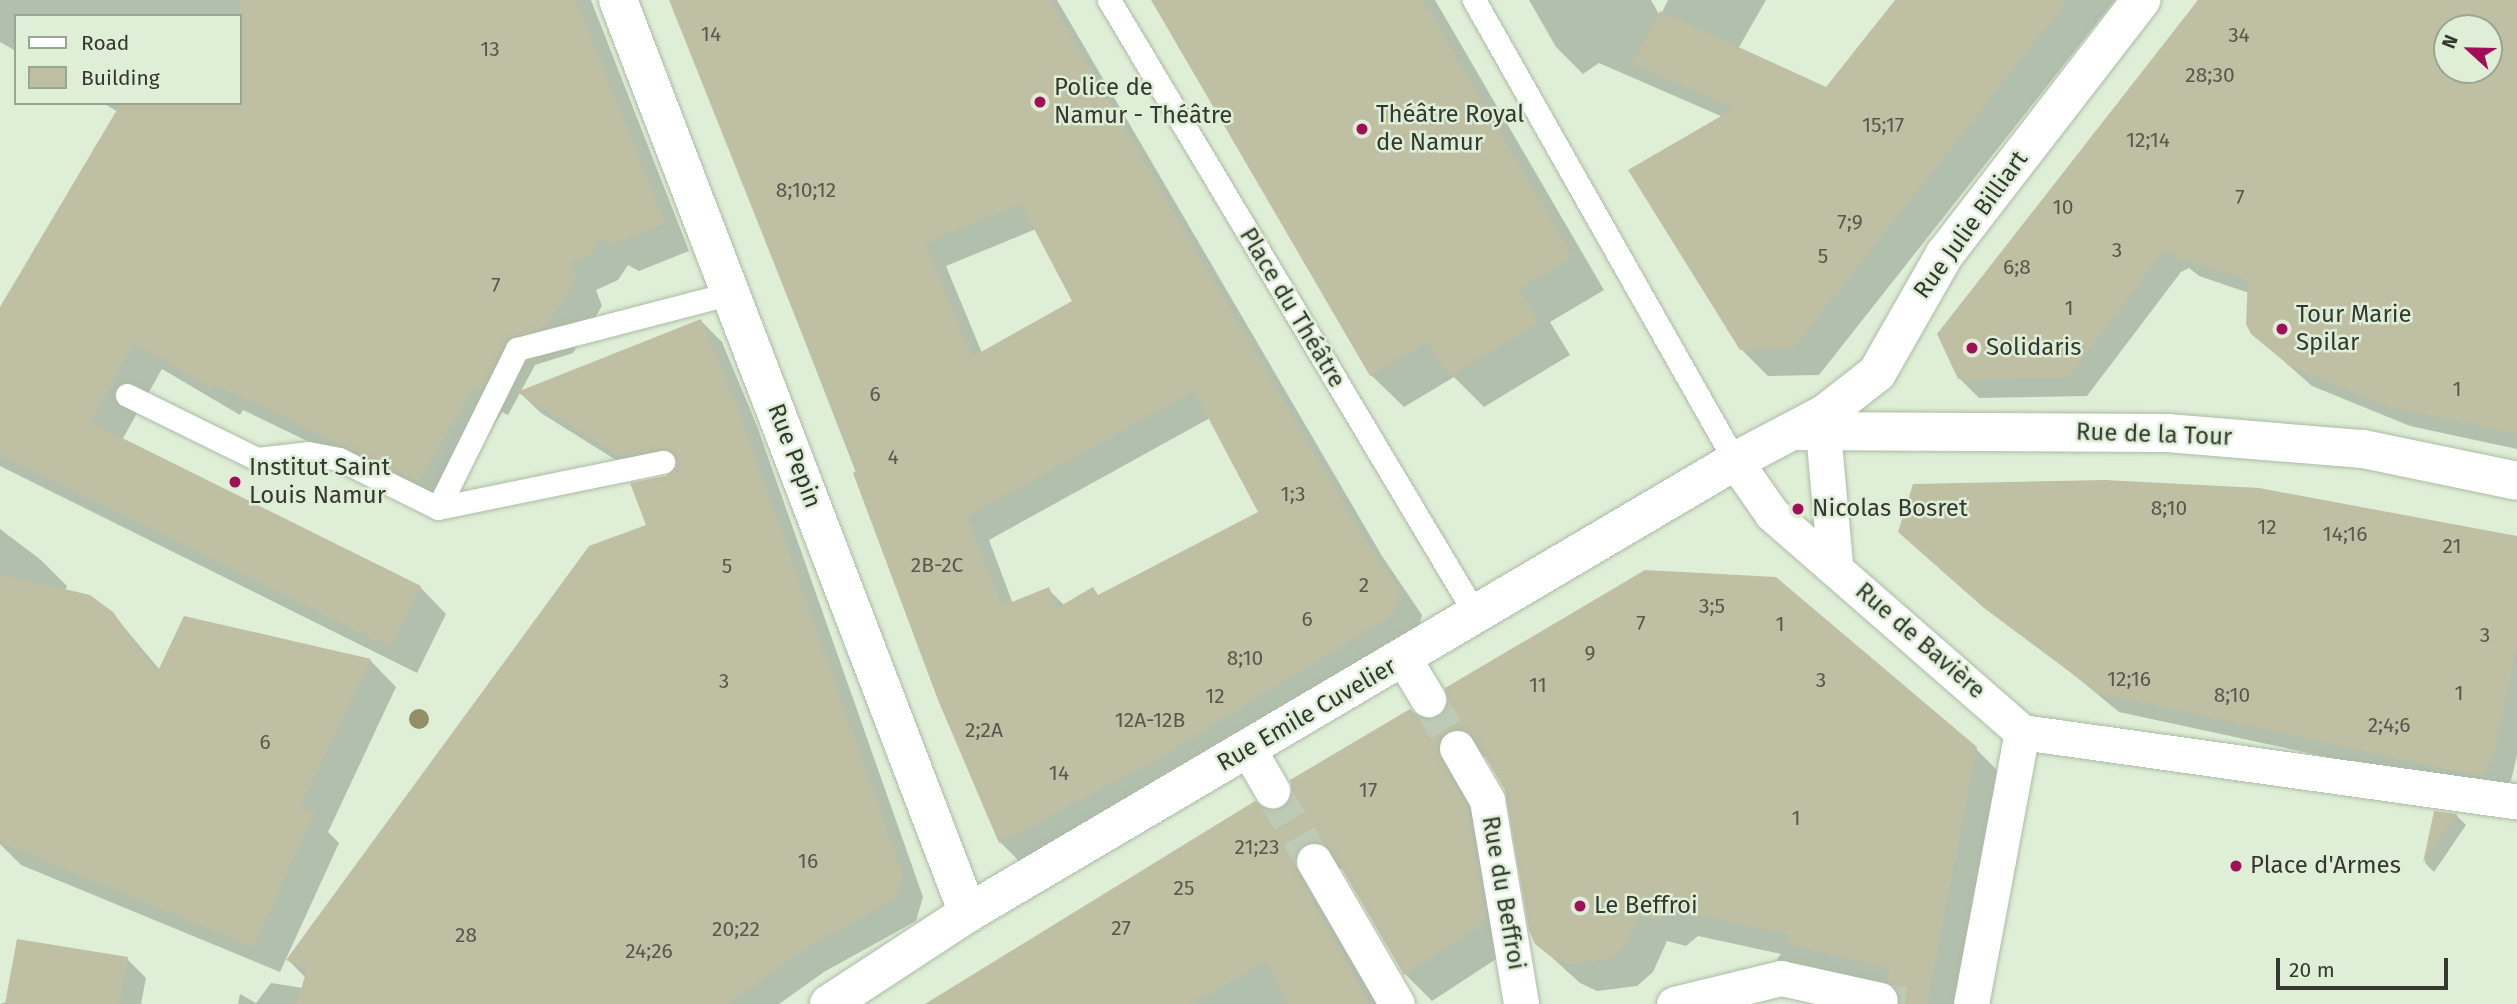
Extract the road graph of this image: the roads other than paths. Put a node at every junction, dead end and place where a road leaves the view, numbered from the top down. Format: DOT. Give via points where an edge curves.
graph roads {
  1 [pos="618,0"];
  2 [pos="1109,0"];
  3 [pos="1474,0"];
  4 [pos="2141,0"];
  5 [pos="732,293"];
  6 [pos="127,395"];
  7 [pos="1805,431"];
  8 [pos="1735,461"];
  9 [pos="663,462"];
  10 [pos="2517,481"];
  11 [pos="438,508"];
  12 [pos="1835,565"];
  13 [pos="1476,615"];
  14 [pos="1405,659"];
  15 [pos="1427,699"];
  16 [pos="2014,724"];
  17 [pos="1457,748"];
  18 [pos="1248,749"];
  19 [pos="1272,790"];
  20 [pos="2517,802"];
  21 [pos="1314,861"];
  22 [pos="968,913"];
  23 [pos="1880,1000"];
  24 [pos="828,1004"];
  25 [pos="1397,1004"];
  26 [pos="1521,1004"];
  27 [pos="1674,1004"];
  28 [pos="1971,1004"];
  1 -- 5 [label="street, Rue Pepin"];
  2 -- 13 [label="lane, Place du Théâtre"];
  3 -- 8 [label="lane"];
  4 -- 7 [label="street, Rue Julie Billiart" via="1945,254 1877,373"];
  5 -- 11 [label="lane" via="517,349"];
  5 -- 22 [label="street, Rue Pepin"];
  6 -- 11 [label="lane" via="257,459 308,453 339,459"];
  7 -- 8 [label="street, Rue Emile Cuvelier"];
  7 -- 10 [label="street, Rue de la Tour" via="2167,433 2362,449"];
  7 -- 12 [label="street, Rue de Bavière"];
  8 -- 12 [label="street, Rue de Bavière" via="1772,513"];
  8 -- 13 [label="street, Rue Emile Cuvelier"];
  9 -- 11 [label="lane"];
  12 -- 16 [label="street, Rue de Bavière"];
  13 -- 14 [label="street, Rue Emile Cuvelier"];
  14 -- 15 [label="street"];
  14 -- 18 [label="street, Rue Emile Cuvelier"];
  16 -- 20 [label="street"];
  16 -- 28 [label="street"];
  17 -- 26 [label="street, Rue du Beffroi" via="1487,800"];
  18 -- 19 [label="street"];
  18 -- 22 [label="street, Rue Emile Cuvelier"];
  21 -- 25 [label="street"];
  22 -- 24 [label="street, Rue Emile Cuvelier"];
  23 -- 27 [label="street" via="1781,978"];
}
